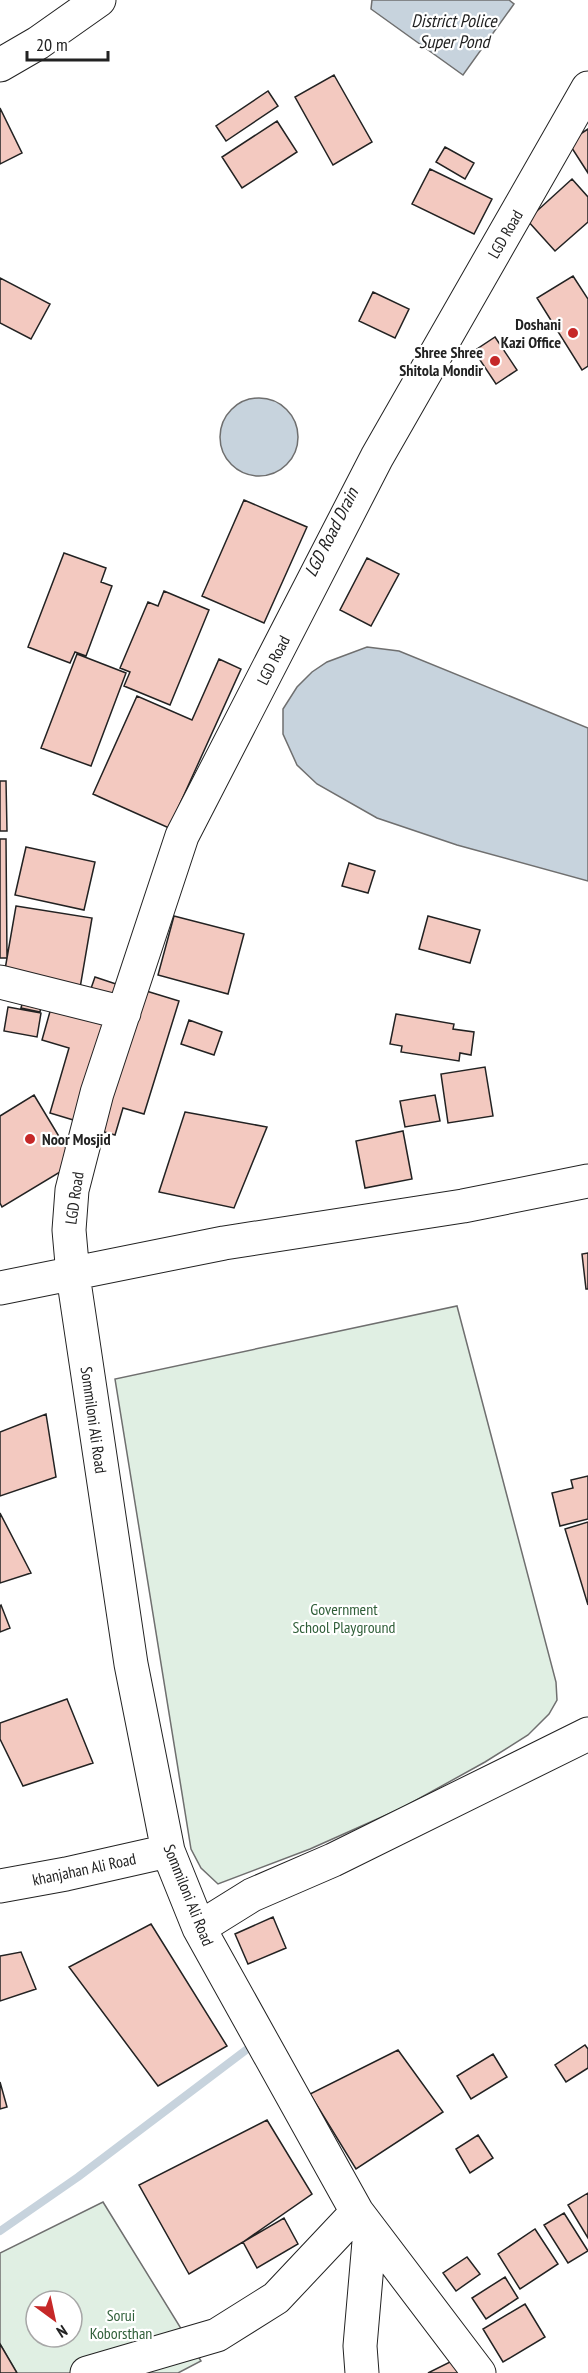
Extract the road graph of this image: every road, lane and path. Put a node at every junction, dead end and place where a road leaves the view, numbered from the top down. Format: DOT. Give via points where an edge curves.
graph roads {
  1 [pos="99,0"];
  2 [pos="0,65"];
  3 [pos="588,88"];
  4 [pos="0,982"];
  5 [pos="124,1012"];
  6 [pos="588,1181"];
  7 [pos="72,1275"];
  8 [pos="0,1288"];
  9 [pos="588,1734"];
  10 [pos="168,1851"];
  11 [pos="0,1886"];
  12 [pos="199,1928"];
  13 [pos="364,2221"];
  14 [pos="87,2373"];
  15 [pos="362,2373"];
  16 [pos="478,2373"];
  1 -- 2 [label="street"];
  3 -- 5 [label="street, LGD Road" via="377,457 182,836"];
  4 -- 5 [label="street"];
  5 -- 7 [label="street, LGD Road" via="72,1190"];
  6 -- 7 [label="street" via="463,1206 224,1243"];
  7 -- 8 [label="street"];
  7 -- 10 [label="street, Sommiloni Ali Road" via="131,1664"];
  9 -- 12 [label="street" via="333,1860 252,1895"];
  10 -- 11 [label="street, khanjahan Ali Road"];
  10 -- 12 [label="street, Sommiloni Ali Road"];
  12 -- 13 [label="street, Sommiloni Ali Road"];
  13 -- 14 [label="street" via="276,2298 217,2335"];
  13 -- 15 [label="street"];
  13 -- 16 [label="street, Sommiloni Ali Road"];
}
